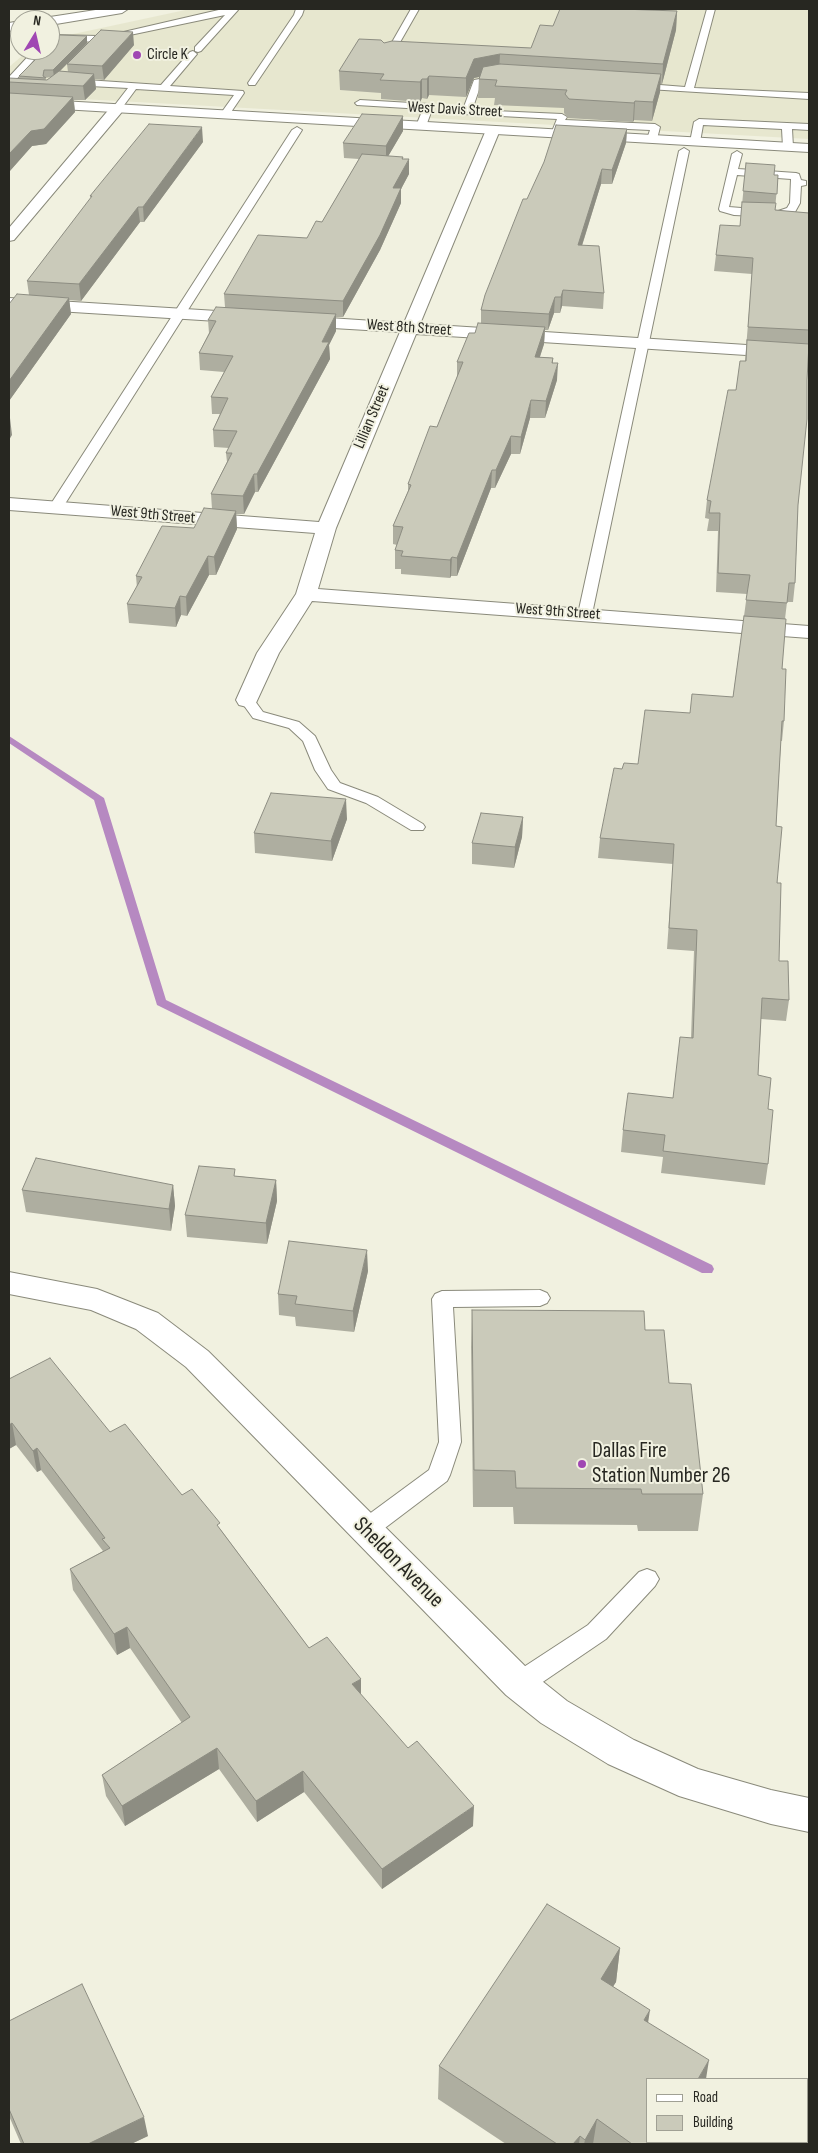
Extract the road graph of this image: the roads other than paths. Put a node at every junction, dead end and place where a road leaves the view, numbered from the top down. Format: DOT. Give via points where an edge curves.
graph roads {
  1 [pos="122,9"];
  2 [pos="300,9"];
  3 [pos="416,9"];
  4 [pos="711,9"];
  5 [pos="232,10"];
  6 [pos="60,19"];
  7 [pos="60,37"];
  8 [pos="99,39"];
  9 [pos="206,40"];
  10 [pos="71,47"];
  11 [pos="210,50"];
  12 [pos="175,57"];
  13 [pos="203,58"];
  14 [pos="387,58"];
  15 [pos="37,60"];
  16 [pos="185,63"];
  17 [pos="508,78"];
  18 [pos="57,82"];
  19 [pos="252,83"];
  20 [pos="11,85"];
  21 [pos="134,86"];
  22 [pos="623,86"];
  23 [pos="163,88"];
  24 [pos="689,90"];
  25 [pos="809,96"];
  26 [pos="9,102"];
  27 [pos="467,112"];
  28 [pos="9,113"];
  29 [pos="112,114"];
  30 [pos="224,116"];
  31 [pos="349,122"];
  32 [pos="421,126"];
  33 [pos="787,126"];
  34 [pos="809,127"];
  35 [pos="463,128"];
  36 [pos="558,128"];
  37 [pos="297,130"];
  38 [pos="491,135"];
  39 [pos="690,146"];
  40 [pos="788,146"];
  41 [pos="809,148"];
  42 [pos="737,154"];
  43 [pos="809,157"];
  44 [pos="732,172"];
  45 [pos="796,183"];
  46 [pos="809,184"];
  47 [pos="9,237"];
  48 [pos="9,303"];
  49 [pos="180,314"];
  50 [pos="266,319"];
  51 [pos="285,320"];
  52 [pos="409,328"];
  53 [pos="644,344"];
  54 [pos="809,354"];
  55 [pos="9,504"];
  56 [pos="56,507"];
  57 [pos="326,528"];
  58 [pos="306,594"];
  59 [pos="585,614"];
  60 [pos="809,632"];
  61 [pos="247,700"];
  62 [pos="417,827"];
  63 [pos="9,1284"];
  64 [pos="540,1298"];
  65 [pos="365,1530"];
  66 [pos="647,1579"];
  67 [pos="519,1684"];
  68 [pos="809,1815"];
  1 -- 6 [label="street"];
  2 -- 19 [label="lane"];
  3 -- 14 [label="lane"];
  4 -- 24 [label="lane"];
  5 -- 8 [label="lane"];
  5 -- 9 [label="lane"];
  7 -- 8 [label="lane"];
  8 -- 10 [label="lane" via="90,48"];
  9 -- 11 [label="lane" via="214,46"];
  9 -- 16 [label="lane" via="195,48"];
  12 -- 16 [label="lane"];
  13 -- 16 [label="lane"];
  15 -- 20 [label="lane"];
  16 -- 23 [label="lane"];
  17 -- 27 [label="lane" via="477,82"];
  18 -- 21 [label="lane"];
  21 -- 23 [label="lane"];
  21 -- 29 [label="lane"];
  22 -- 24 [label="lane"];
  23 -- 30 [label="lane" via="240,93"];
  24 -- 25 [label="lane"];
  26 -- 29 [label="street, West Davis Street"];
  27 -- 35 [label="lane"];
  27 -- 36 [label="lane" via="562,118"];
  28 -- 29 [label="street, West Davis Street"];
  29 -- 30 [label="street, West Davis Street"];
  29 -- 37 [label="street, West Davis Street"];
  29 -- 47 [label="street"];
  30 -- 31 [label="street, West Davis Street"];
  31 -- 32 [label="street, West Davis Street"];
  31 -- 32 [label="lane" via="362,100 428,107"];
  32 -- 35 [label="street, West Davis Street"];
  33 -- 34 [label="lane"];
  33 -- 39 [label="lane" via="699,122"];
  33 -- 40 [label="lane"];
  35 -- 38 [label="street, West Davis Street"];
  36 -- 38 [label="street, West Davis Street"];
  36 -- 39 [label="street, West Davis Street"];
  37 -- 38 [label="street, West Davis Street"];
  37 -- 49 [label="lane"];
  38 -- 39 [label="street, West Davis Street"];
  38 -- 52 [label="street, Lillian Street"];
  39 -- 40 [label="street, West Davis Street"];
  39 -- 42 [label="street, West Davis Street"];
  39 -- 53 [label="lane"];
  40 -- 41 [label="street, West Davis Street"];
  42 -- 43 [label="street, West Davis Street"];
  42 -- 44 [label="lane"];
  44 -- 45 [label="lane" via="796,176"];
  44 -- 45 [label="lane" via="724,209 734,212 779,214 791,210 795,203"];
  45 -- 46 [label="lane"];
  48 -- 49 [label="street"];
  49 -- 50 [label="street"];
  49 -- 56 [label="lane"];
  51 -- 52 [label="street, West 8th Street"];
  52 -- 53 [label="street, West 8th Street"];
  52 -- 57 [label="street, Lillian Street"];
  53 -- 54 [label="street, West 8th Street"];
  53 -- 59 [label="lane"];
  55 -- 56 [label="street, West 9th Street"];
  56 -- 57 [label="street, West 9th Street"];
  57 -- 58 [label="street, Lillian Street"];
  58 -- 59 [label="street, West 9th Street"];
  58 -- 61 [label="street, Lillian Street" via="268,653"];
  59 -- 60 [label="street, West 9th Street"];
  61 -- 62 [label="lane" via="258,715 294,725 310,739 323,770 334,786 372,800"];
  63 -- 65 [label="street, Sheldon Avenue" via="97,1300 147,1321 198,1359"];
  64 -- 65 [label="lane" via="442,1299 450,1442 439,1475"];
  65 -- 67 [label="street, Sheldon Avenue"];
  66 -- 67 [label="lane" via="597,1632"];
  67 -- 68 [label="street, Sheldon Avenue" via="554,1712 621,1752 674,1776 771,1807"];
}
